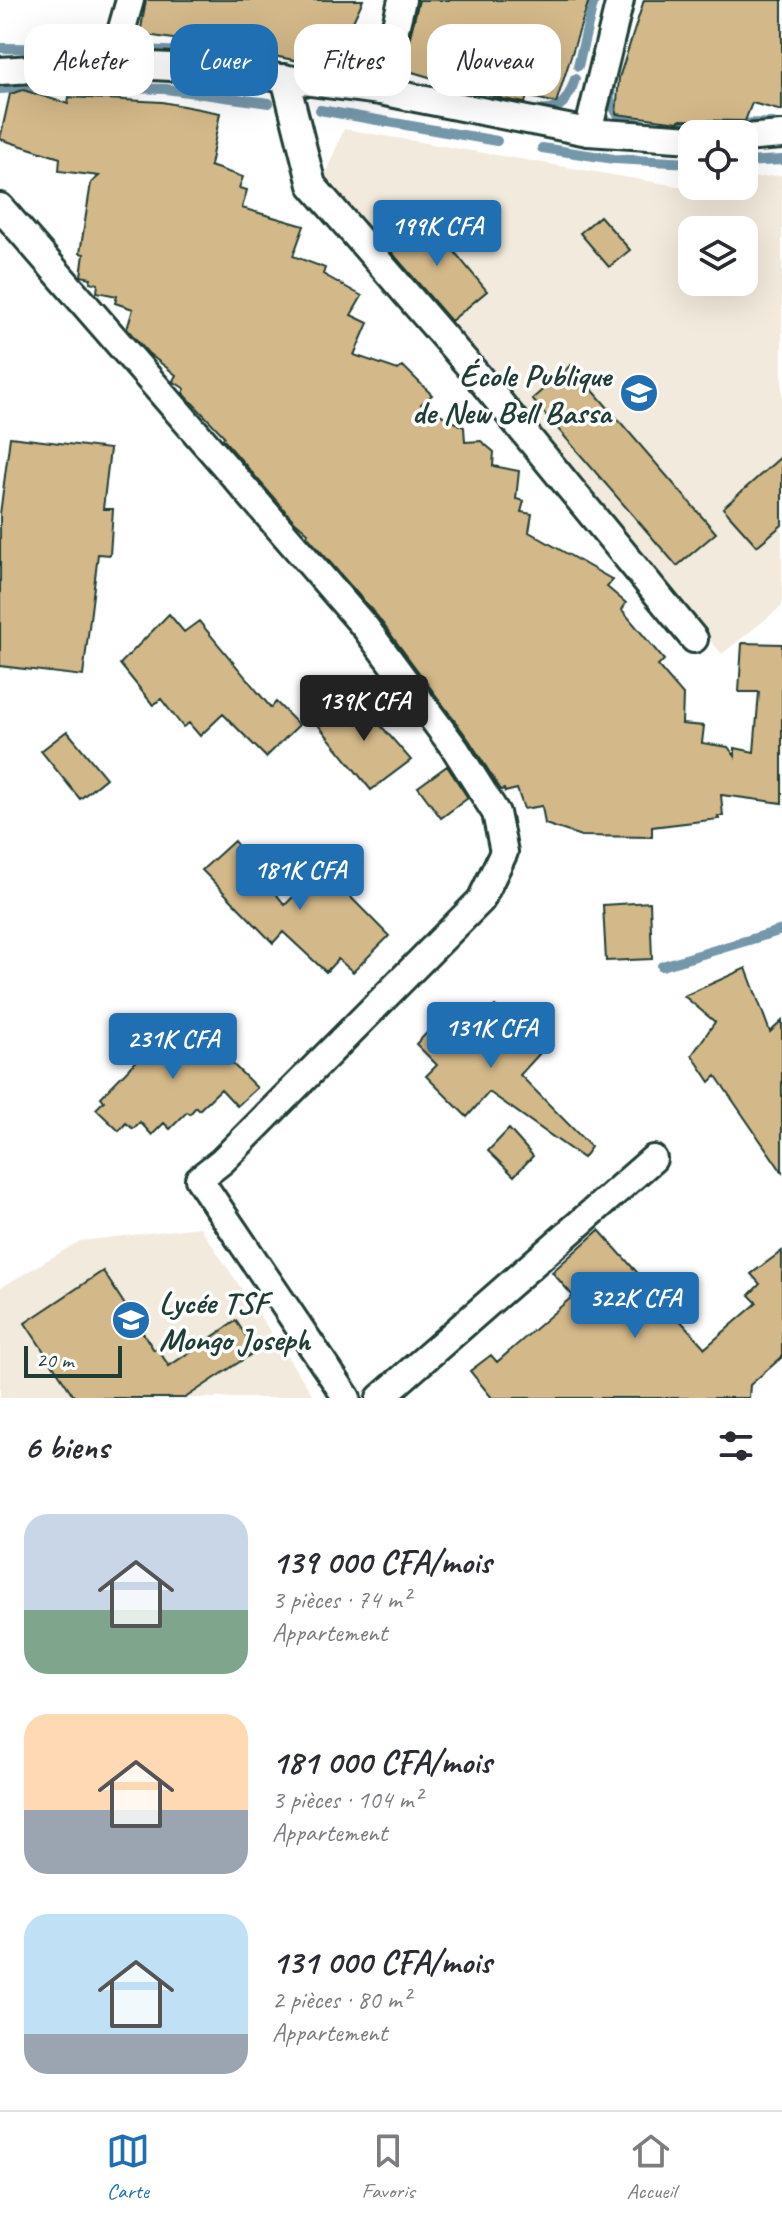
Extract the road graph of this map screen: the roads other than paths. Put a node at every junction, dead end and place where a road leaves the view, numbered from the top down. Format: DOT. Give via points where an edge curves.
graph roads {
  1 [pos="130,0"];
  2 [pos="402,0"];
  3 [pos="620,0"];
  4 [pos="123,24"];
  5 [pos="396,24"];
  6 [pos="154,66"];
  7 [pos="24,70"];
  8 [pos="0,71"];
  9 [pos="285,78"];
  10 [pos="294,79"];
  11 [pos="405,96"];
  12 [pos="588,132"];
  13 [pos="782,135"];
  14 [pos="758,137"];
  15 [pos="678,138"];
  16 [pos="0,207"];
  17 [pos="694,639"];
  18 [pos="653,1159"];
  19 [pos="347,1398"];
  20 [pos="380,1398"];
  1 -- 4 [label="street"];
  2 -- 5 [label="street"];
  3 -- 12 [label="street"];
  6 -- 9 [label="street"];
  7 -- 8 [label="street"];
  9 -- 10 [label="street"];
  9 -- 17 [label="street" via="312,185"];
  11 -- 12 [label="street"];
  12 -- 15 [label="street"];
  13 -- 14 [label="street"];
  16 -- 19 [label="street" via="365,627 496,813 504,852 481,900 199,1179"];
  18 -- 20 [label="street"];
}
